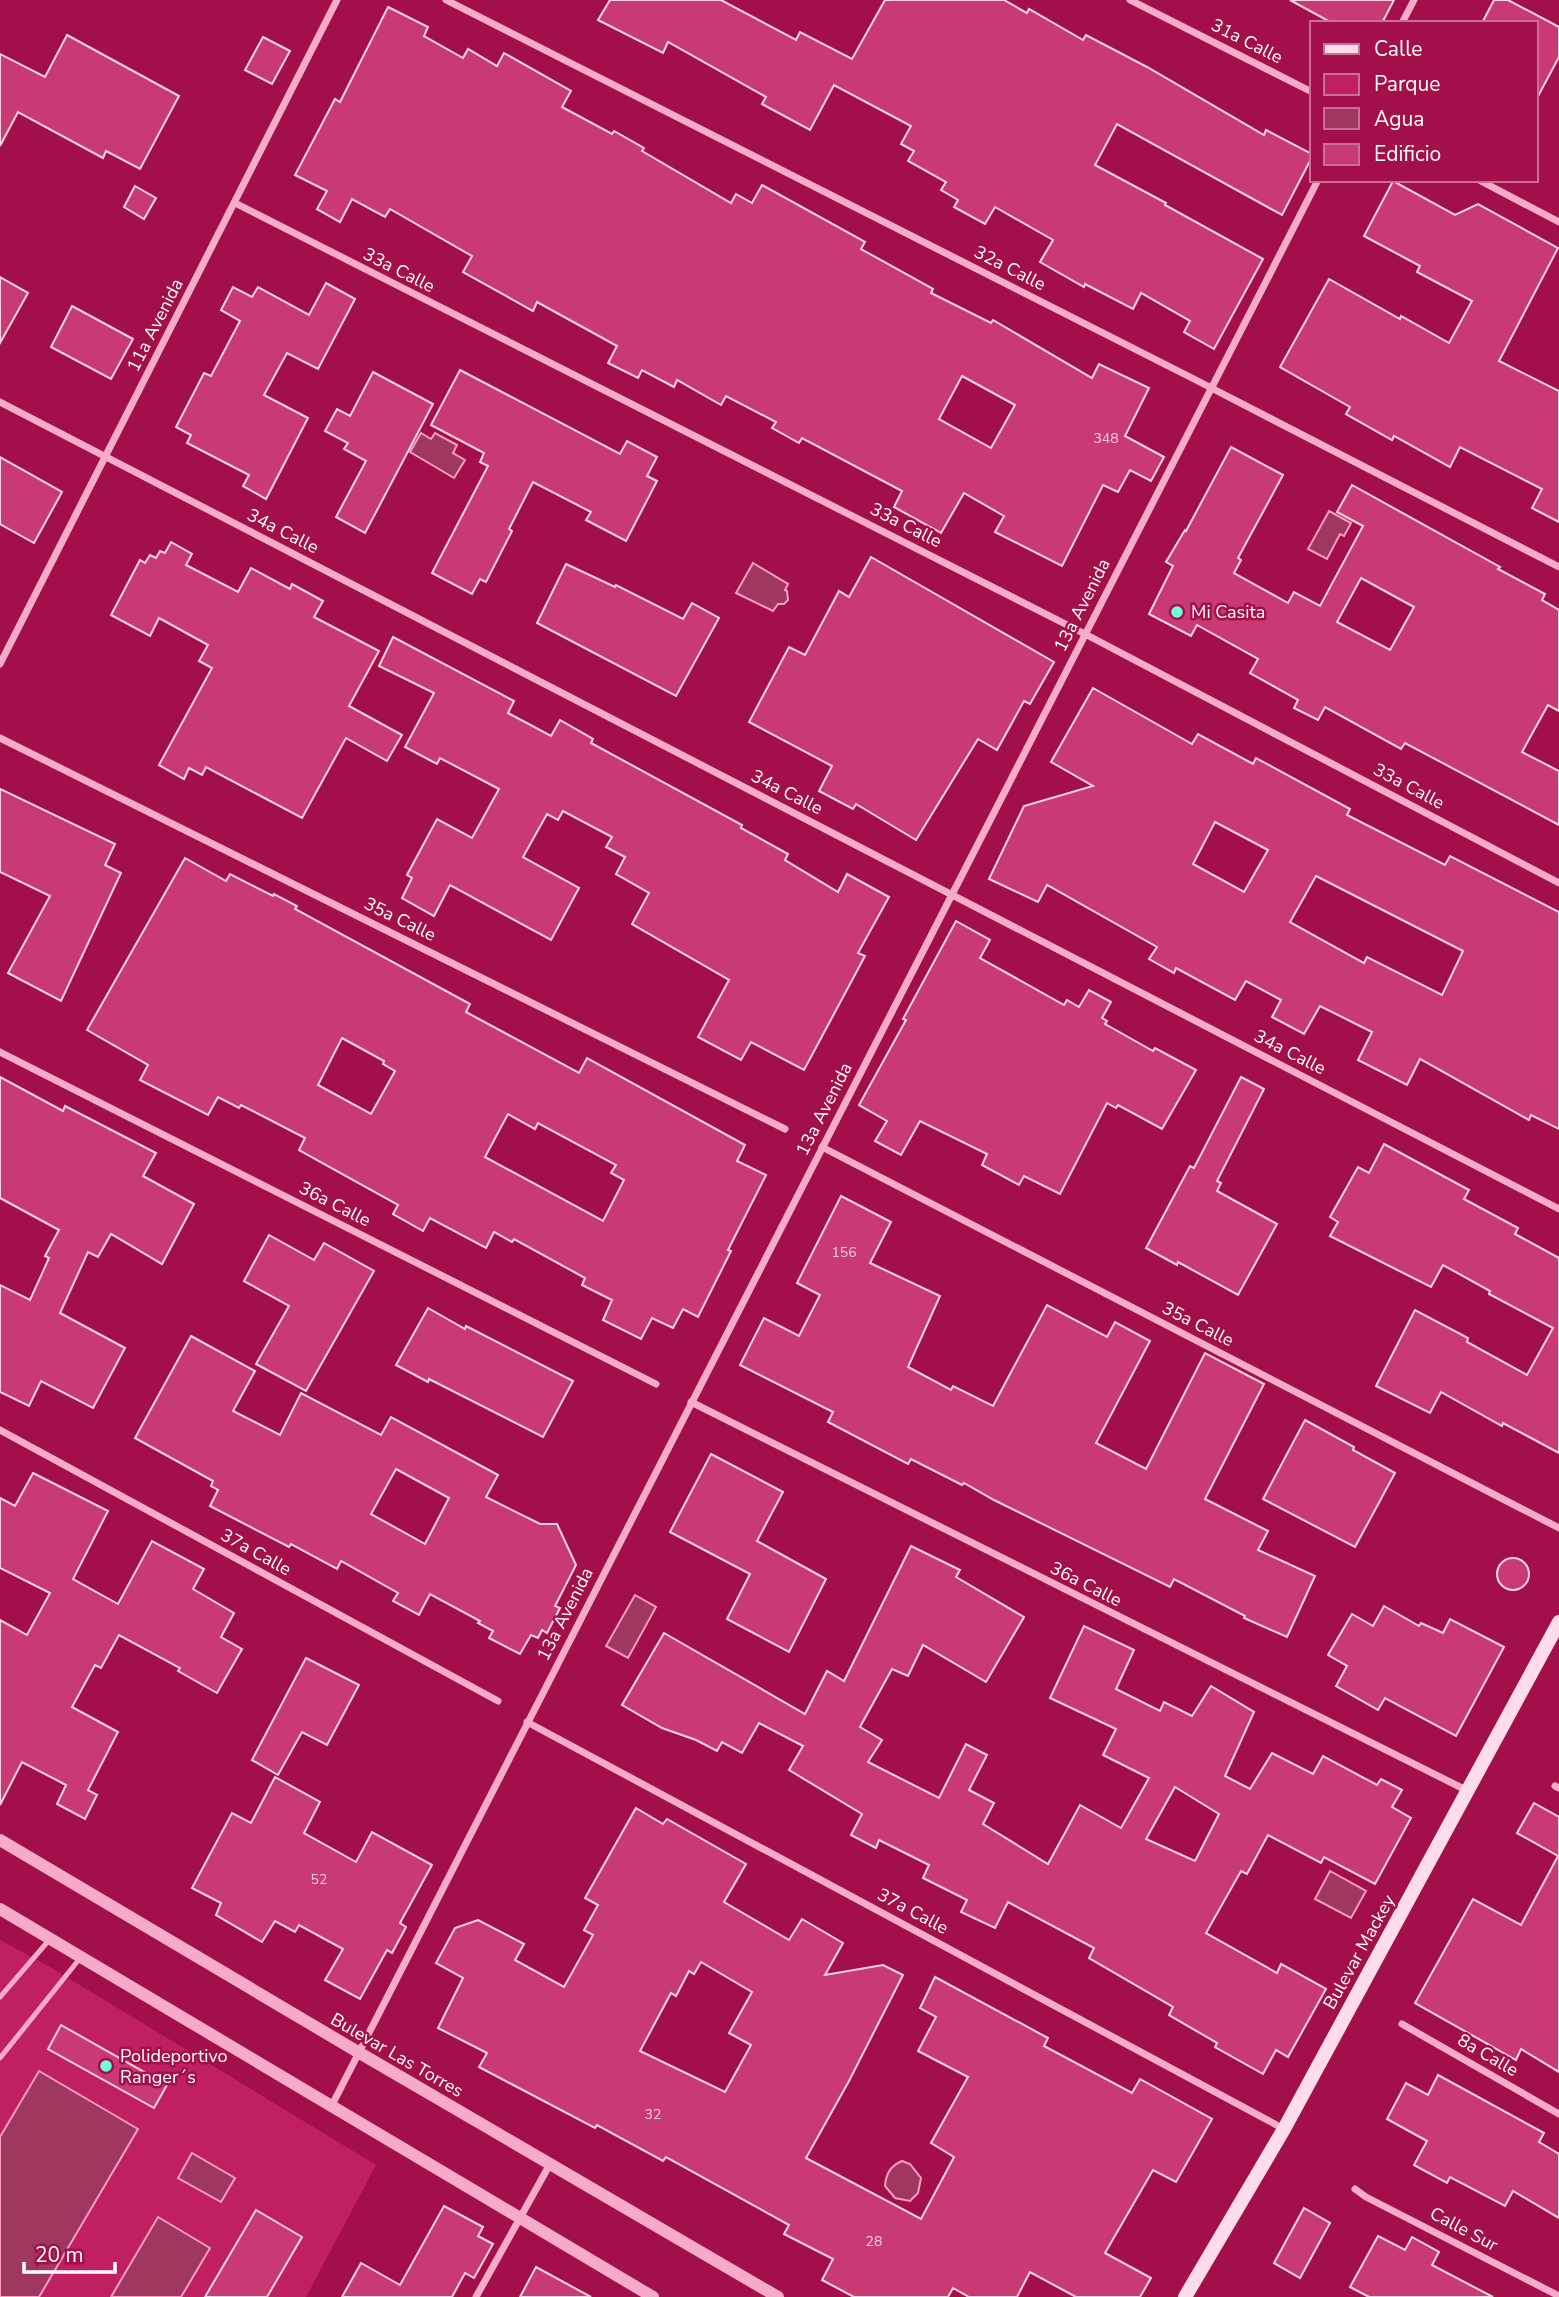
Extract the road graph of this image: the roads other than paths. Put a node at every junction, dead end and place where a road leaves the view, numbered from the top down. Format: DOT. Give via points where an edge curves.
graph roads {
  1 [pos="338,0"];
  2 [pos="446,0"];
  3 [pos="1130,0"];
  4 [pos="1414,0"];
  5 [pos="1403,21"];
  6 [pos="1310,91"];
  7 [pos="1317,182"];
  8 [pos="1483,182"];
  9 [pos="234,203"];
  10 [pos="1559,222"];
  11 [pos="1211,388"];
  12 [pos="0,402"];
  13 [pos="105,457"];
  14 [pos="1559,567"];
  15 [pos="1085,634"];
  16 [pos="0,664"];
  17 [pos="0,738"];
  18 [pos="1559,883"];
  19 [pos="951,895"];
  20 [pos="0,1052"];
  21 [pos="785,1129"];
  22 [pos="822,1147"];
  23 [pos="1559,1209"];
  24 [pos="656,1384"];
  25 [pos="691,1402"];
  26 [pos="0,1430"];
  27 [pos="1559,1528"];
  28 [pos="1559,1622"];
  29 [pos="498,1702"];
  30 [pos="527,1722"];
  31 [pos="1468,1792"];
  32 [pos="0,1840"];
  33 [pos="0,1909"];
  34 [pos="50,1939"];
  35 [pos="82,1956"];
  36 [pos="0,1997"];
  37 [pos="1402,2024"];
  38 [pos="358,2052"];
  39 [pos="0,2058"];
  40 [pos="331,2107"];
  41 [pos="1559,2114"];
  42 [pos="1284,2129"];
  43 [pos="550,2164"];
  44 [pos="1355,2189"];
  45 [pos="519,2218"];
  46 [pos="476,2297"];
  47 [pos="653,2297"];
  48 [pos="778,2297"];
  49 [pos="1185,2297"];
  50 [pos="1559,2297"];
  1 -- 9 [label="street, 11a Avenida"];
  2 -- 11 [label="street, 32a Calle"];
  3 -- 6 [label="street, 31a Calle"];
  4 -- 5 [label="street"];
  7 -- 11 [label="street, 13a Avenida"];
  8 -- 10 [label="street"];
  9 -- 13 [label="street, 11a Avenida"];
  9 -- 15 [label="street, 33a Calle"];
  11 -- 14 [label="street, 32a Calle"];
  11 -- 15 [label="street, 13a Avenida"];
  12 -- 13 [label="street, 34a Calle"];
  13 -- 16 [label="street, 11a Avenida"];
  13 -- 19 [label="street, 34a Calle"];
  15 -- 18 [label="street, 33a Calle"];
  15 -- 19 [label="street, 13a Avenida"];
  17 -- 21 [label="street, 35a Calle"];
  19 -- 22 [label="street, 13a Avenida"];
  19 -- 23 [label="street, 34a Calle"];
  20 -- 24 [label="street, 36a Calle"];
  22 -- 25 [label="street, 13a Avenida"];
  22 -- 27 [label="street, 35a Calle"];
  25 -- 30 [label="street, 13a Avenida"];
  25 -- 31 [label="street, 36a Calle"];
  26 -- 29 [label="street, 37a Calle"];
  28 -- 31 [label="main road, Bulevar Mackey"];
  30 -- 38 [label="street, 13a Avenida"];
  30 -- 42 [label="street, 37a Calle"];
  31 -- 42 [label="main road, Bulevar Mackey"];
  32 -- 38 [label="street, Bulevar Las Torres"];
  33 -- 34 [label="street"];
  34 -- 35 [label="street"];
  34 -- 36 [label="lane"];
  35 -- 39 [label="lane"];
  35 -- 40 [label="street"];
  37 -- 41 [label="street, 8a Calle"];
  38 -- 40 [label="street, 13a Avenida"];
  38 -- 43 [label="street, Bulevar Las Torres"];
  40 -- 45 [label="street"];
  42 -- 49 [label="main road, Bulevar Mackey"];
  43 -- 45 [label="street"];
  43 -- 48 [label="street, Bulevar Las Torres"];
  44 -- 50 [label="street, Calle Sur"];
  45 -- 46 [label="street"];
  45 -- 47 [label="street"];
}
